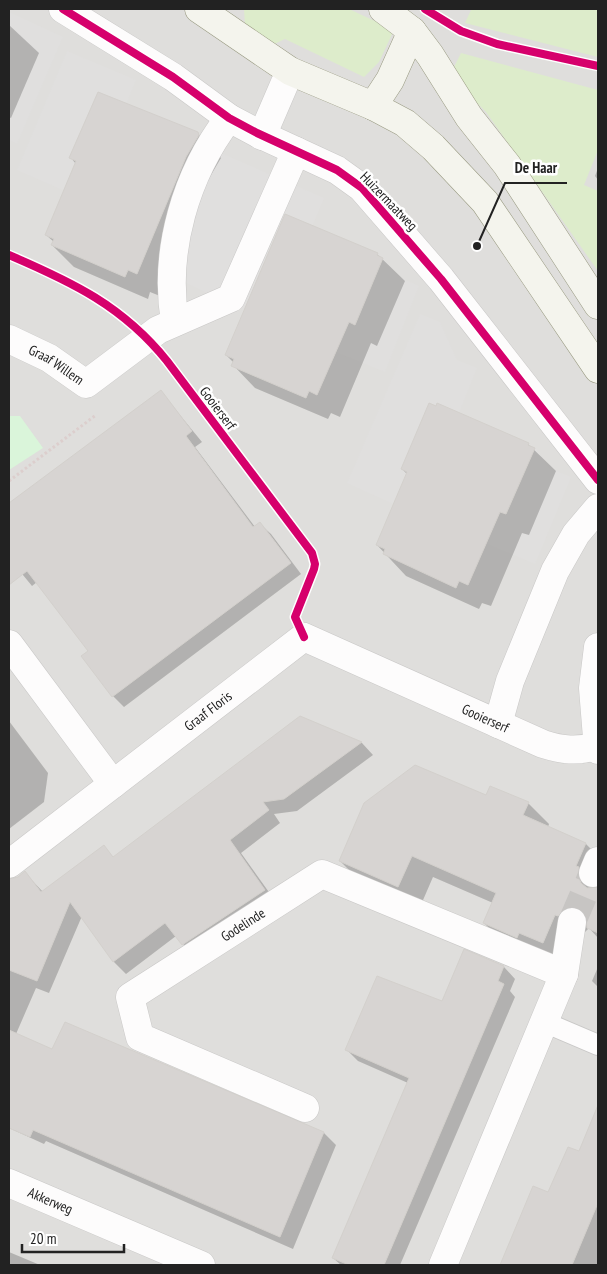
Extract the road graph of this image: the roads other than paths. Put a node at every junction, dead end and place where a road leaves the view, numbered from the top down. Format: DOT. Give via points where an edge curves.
graph roads {
  1 [pos="64,9"];
  2 [pos="383,9"];
  3 [pos="215,14"];
  4 [pos="412,31"];
  5 [pos="290,71"];
  6 [pos="373,106"];
  7 [pos="230,118"];
  8 [pos="262,136"];
  9 [pos="296,151"];
  10 [pos="598,305"];
  11 [pos="175,322"];
  12 [pos="9,339"];
  13 [pos="598,369"];
  14 [pos="598,480"];
  15 [pos="598,508"];
  16 [pos="304,637"];
  17 [pos="9,644"];
  18 [pos="598,647"];
  19 [pos="498,724"];
  20 [pos="597,748"];
  21 [pos="113,784"];
  22 [pos="9,864"];
  23 [pos="572,922"];
  24 [pos="564,974"];
  25 [pos="544,1022"];
  26 [pos="598,1045"];
  27 [pos="305,1108"];
  28 [pos="9,1183"];
  29 [pos="201,1265"];
  30 [pos="443,1265"];
  1 -- 7 [label="street, Huizermaatweg" via="173,77"];
  2 -- 4 [label="main road"];
  3 -- 5 [label="main road"];
  4 -- 6 [label="main road" via="394,72"];
  4 -- 10 [label="main road" via="469,117 507,165"];
  5 -- 6 [label="main road"];
  5 -- 8 [label="street"];
  6 -- 13 [label="main road" via="405,122 485,202"];
  7 -- 8 [label="street, Huizermaatweg"];
  7 -- 11 [label="street" via="209,148 178,222 172,276"];
  8 -- 9 [label="street, Huizermaatweg"];
  9 -- 11 [label="street" via="230,298"];
  9 -- 14 [label="street, Huizermaatweg" via="347,176 381,206"];
  11 -- 12 [label="street, Graaf Willem" via="86,384 49,358"];
  15 -- 19 [label="street" via="576,534 556,571 510,680"];
  16 -- 19 [label="street, Gooierserf"];
  16 -- 21 [label="street, Graaf Floris"];
  17 -- 21 [label="street"];
  18 -- 20 [label="street" via="593,688"];
  19 -- 20 [label="street, Gooierserf" via="560,750"];
  21 -- 22 [label="street, Graaf Floris"];
  23 -- 24 [label="street"];
  24 -- 25 [label="street"];
  24 -- 27 [label="street, Godelinde" via="322,874 130,997 140,1037"];
  25 -- 26 [label="lane"];
  25 -- 30 [label="street"];
  28 -- 29 [label="street, Akkerweg"];
}
